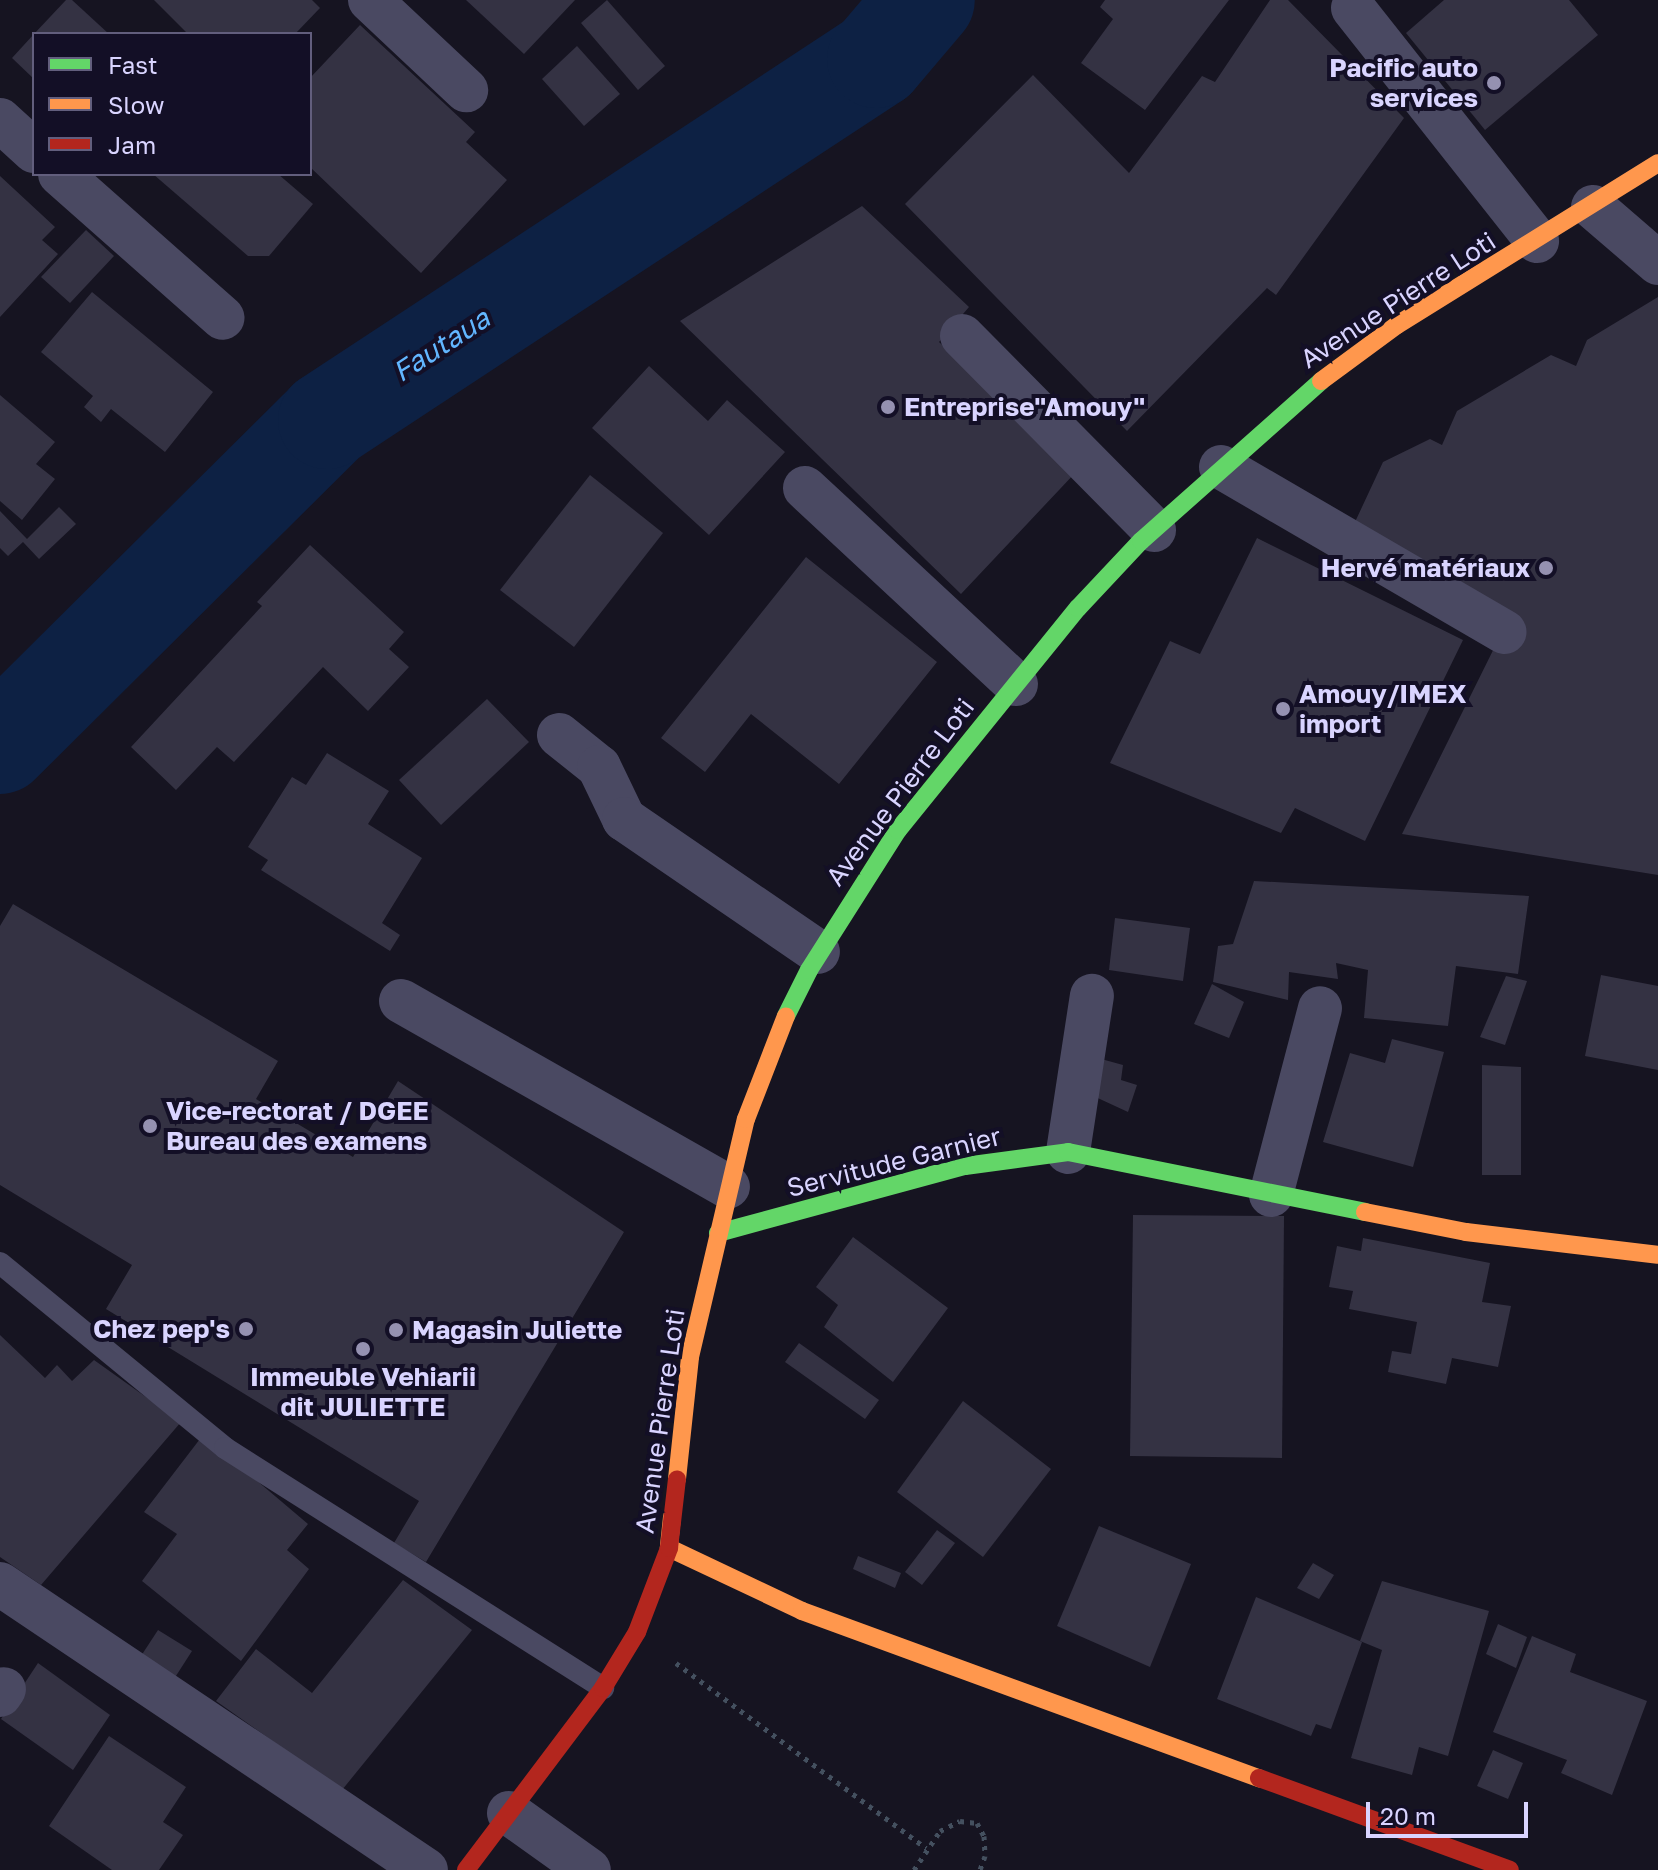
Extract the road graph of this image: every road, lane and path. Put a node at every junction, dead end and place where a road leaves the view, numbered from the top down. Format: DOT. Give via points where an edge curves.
graph roads {
  1 [pos="370,0"];
  2 [pos="1353,8"];
  3 [pos="466,90"];
  4 [pos="0,120"];
  5 [pos="32,149"];
  6 [pos="1658,163"];
  7 [pos="62,176"];
  8 [pos="1593,207"];
  9 [pos="1537,241"];
  10 [pos="1658,263"];
  11 [pos="223,318"];
  12 [pos="962,336"];
  13 [pos="1221,467"];
  14 [pos="805,488"];
  15 [pos="1154,530"];
  16 [pos="1505,632"];
  17 [pos="1016,684"];
  18 [pos="559,735"];
  19 [pos="818,952"];
  20 [pos="1092,996"];
  21 [pos="401,1001"];
  22 [pos="1320,1008"];
  23 [pos="1068,1152"];
  24 [pos="728,1187"];
  25 [pos="1271,1195"];
  26 [pos="718,1233"];
  27 [pos="1658,1255"];
  28 [pos="0,1263"];
  29 [pos="673,1507"];
  30 [pos="0,1584"];
  31 [pos="637,1632"];
  32 [pos="603,1688"];
  33 [pos="509,1813"];
  34 [pos="926,1848"];
  35 [pos="426,1870"];
  36 [pos="466,1870"];
  37 [pos="589,1870"];
  38 [pos="914,1870"];
  39 [pos="980,1870"];
  40 [pos="1510,1870"];
  1 -- 3 [label="street"];
  2 -- 9 [label="street"];
  4 -- 5 [label="street"];
  6 -- 8 [label="main road, Avenue Pierre Loti"];
  7 -- 11 [label="street"];
  8 -- 9 [label="main road, Avenue Pierre Loti"];
  8 -- 10 [label="street"];
  9 -- 13 [label="main road, Avenue Pierre Loti" via="1397,325 1305,392"];
  12 -- 15 [label="street"];
  13 -- 15 [label="main road, Avenue Pierre Loti"];
  13 -- 16 [label="street"];
  14 -- 17 [label="street"];
  15 -- 17 [label="main road, Avenue Pierre Loti"];
  17 -- 19 [label="main road, Avenue Pierre Loti" via="898,830"];
  18 -- 19 [label="street" via="599,767 624,819"];
  19 -- 24 [label="main road, Avenue Pierre Loti" via="774,1041"];
  20 -- 23 [label="street"];
  21 -- 24 [label="street"];
  22 -- 25 [label="street"];
  23 -- 25 [label="main road, Servitude Garnier"];
  23 -- 26 [label="main road, Servitude Garnier" via="965,1166"];
  24 -- 26 [label="main road, Avenue Pierre Loti"];
  25 -- 27 [label="main road, Servitude Garnier" via="1466,1232"];
  26 -- 29 [label="main road, Avenue Pierre Loti" via="690,1357"];
  28 -- 32 [label="lane" via="225,1448"];
  29 -- 31 [label="main road, Avenue Pierre Loti" via="669,1548"];
  29 -- 40 [label="main road" via="669,1548 802,1611"];
  30 -- 35 [label="street"];
  31 -- 32 [label="main road, Avenue Pierre Loti"];
  31 -- 34 [label="path"];
  32 -- 33 [label="main road, Avenue Pierre Loti"];
  33 -- 36 [label="main road, Avenue Pierre Loti"];
  33 -- 37 [label="street"];
  34 -- 38 [label="path"];
  34 -- 39 [label="path" via="940,1831 960,1821 977,1823 985,1856"];
}
